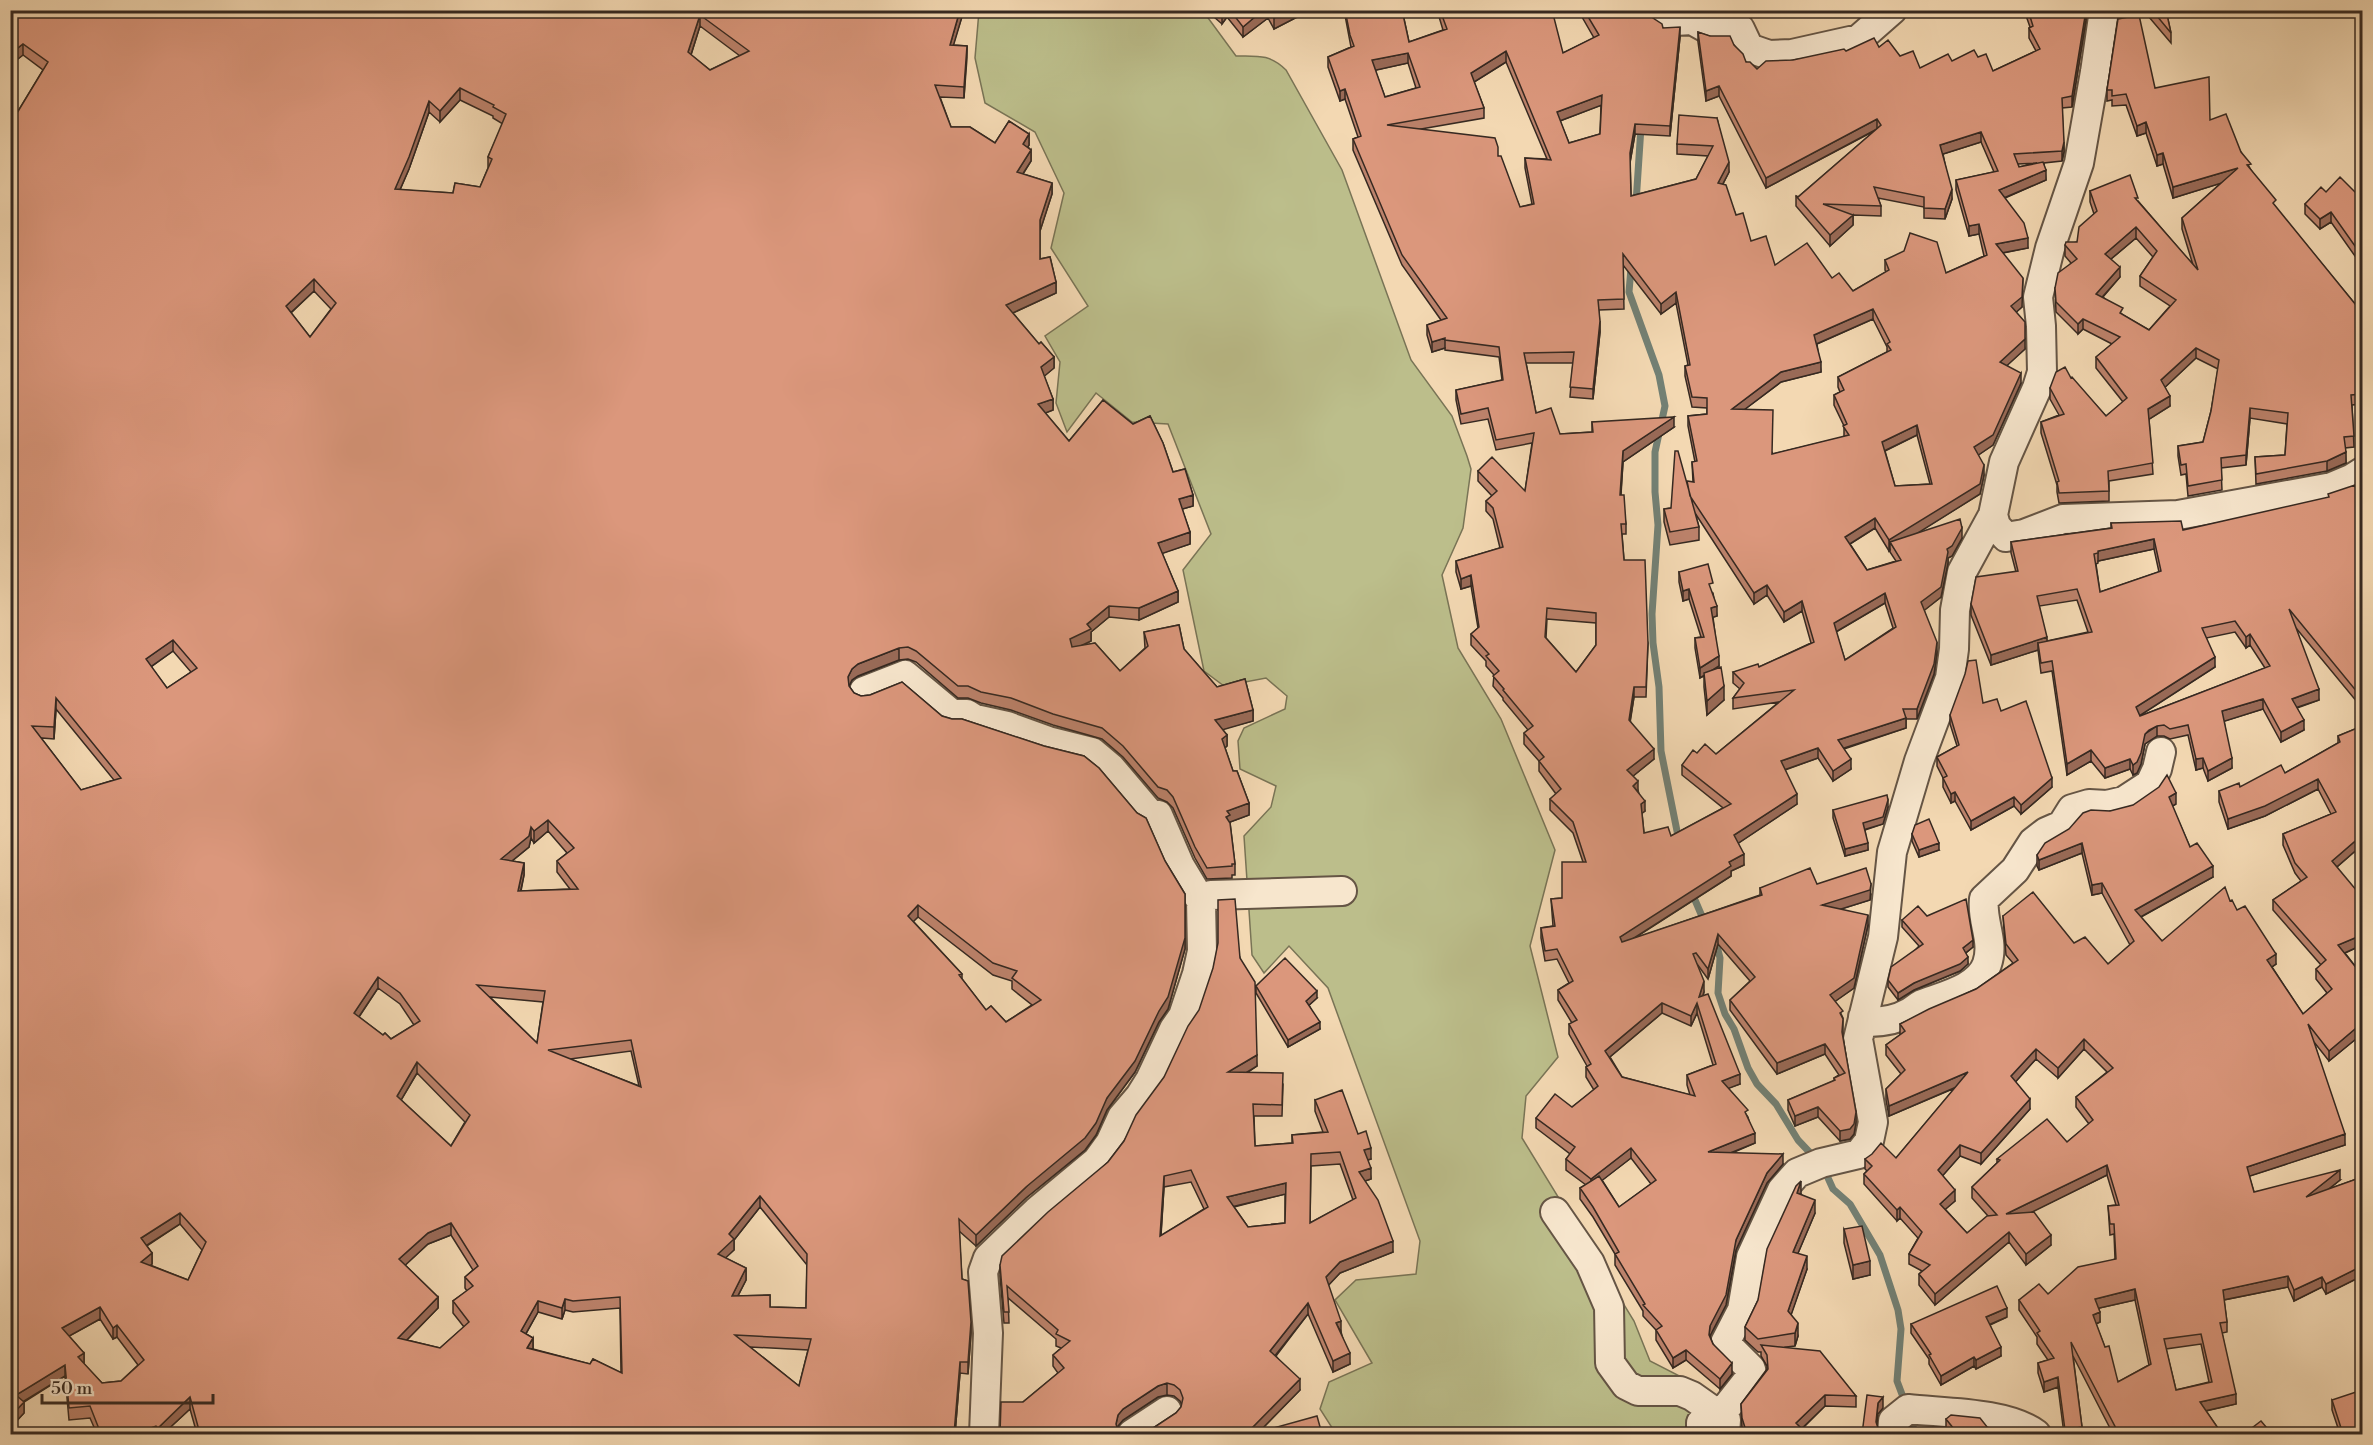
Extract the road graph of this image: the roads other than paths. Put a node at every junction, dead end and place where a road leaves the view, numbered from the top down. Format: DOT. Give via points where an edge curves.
graph roads {
  1 [pos="1892,10"];
  2 [pos="2103,10"];
  3 [pos="1666,18"];
  4 [pos="2362,472"];
  5 [pos="1993,515"];
  6 [pos="864,691"];
  7 [pos="2161,752"];
  8 [pos="1342,891"];
  9 [pos="1201,901"];
  10 [pos="1863,1017"];
  11 [pos="1555,1212"];
  12 [pos="1167,1411"];
  13 [pos="1714,1427"];
  14 [pos="984,1434"];
  15 [pos="1132,1434"];
  16 [pos="1892,1434"];
  17 [pos="2036,1434"];
  1 -- 3 [label="street" via="1859,39 1792,54 1768,55 1749,48 1740,29 1710,30 1692,20"];
  2 -- 5 [label="street" via="2079,163 2049,248 2038,297 2042,372 2004,462"];
  4 -- 5 [label="street" via="2332,487 2202,512 2063,519 2006,537 1996,526"];
  5 -- 10 [label="street" via="1962,572 1950,678 1897,832 1883,937"];
  6 -- 9 [label="street" via="904,675 952,714 967,714 1092,752 1150,814 1158,814 1180,866"];
  7 -- 10 [label="street" via="2150,784 2124,801 2072,809 2062,825 2033,842 2015,870 1984,899 1991,946 1982,976 1908,1014 1869,1022"];
  8 -- 9 [label="street" via="1211,894"];
  9 -- 14 [label="street" via="1202,951 1197,974 1183,1016 1150,1080 1097,1161 988,1258 983,1272 988,1333"];
  10 -- 13 [label="street" via="1858,1039 1873,1122 1869,1141 1859,1154 1797,1173 1782,1190 1751,1257 1742,1310 1725,1343 1751,1369 1752,1375"];
  11 -- 13 [label="street" via="1590,1263 1609,1306 1610,1363 1626,1385 1638,1391 1680,1391 1692,1396"];
  12 -- 15 [label="street"];
  16 -- 17 [label="street" via="1893,1422 1908,1409 1992,1418 2027,1427"];
}
